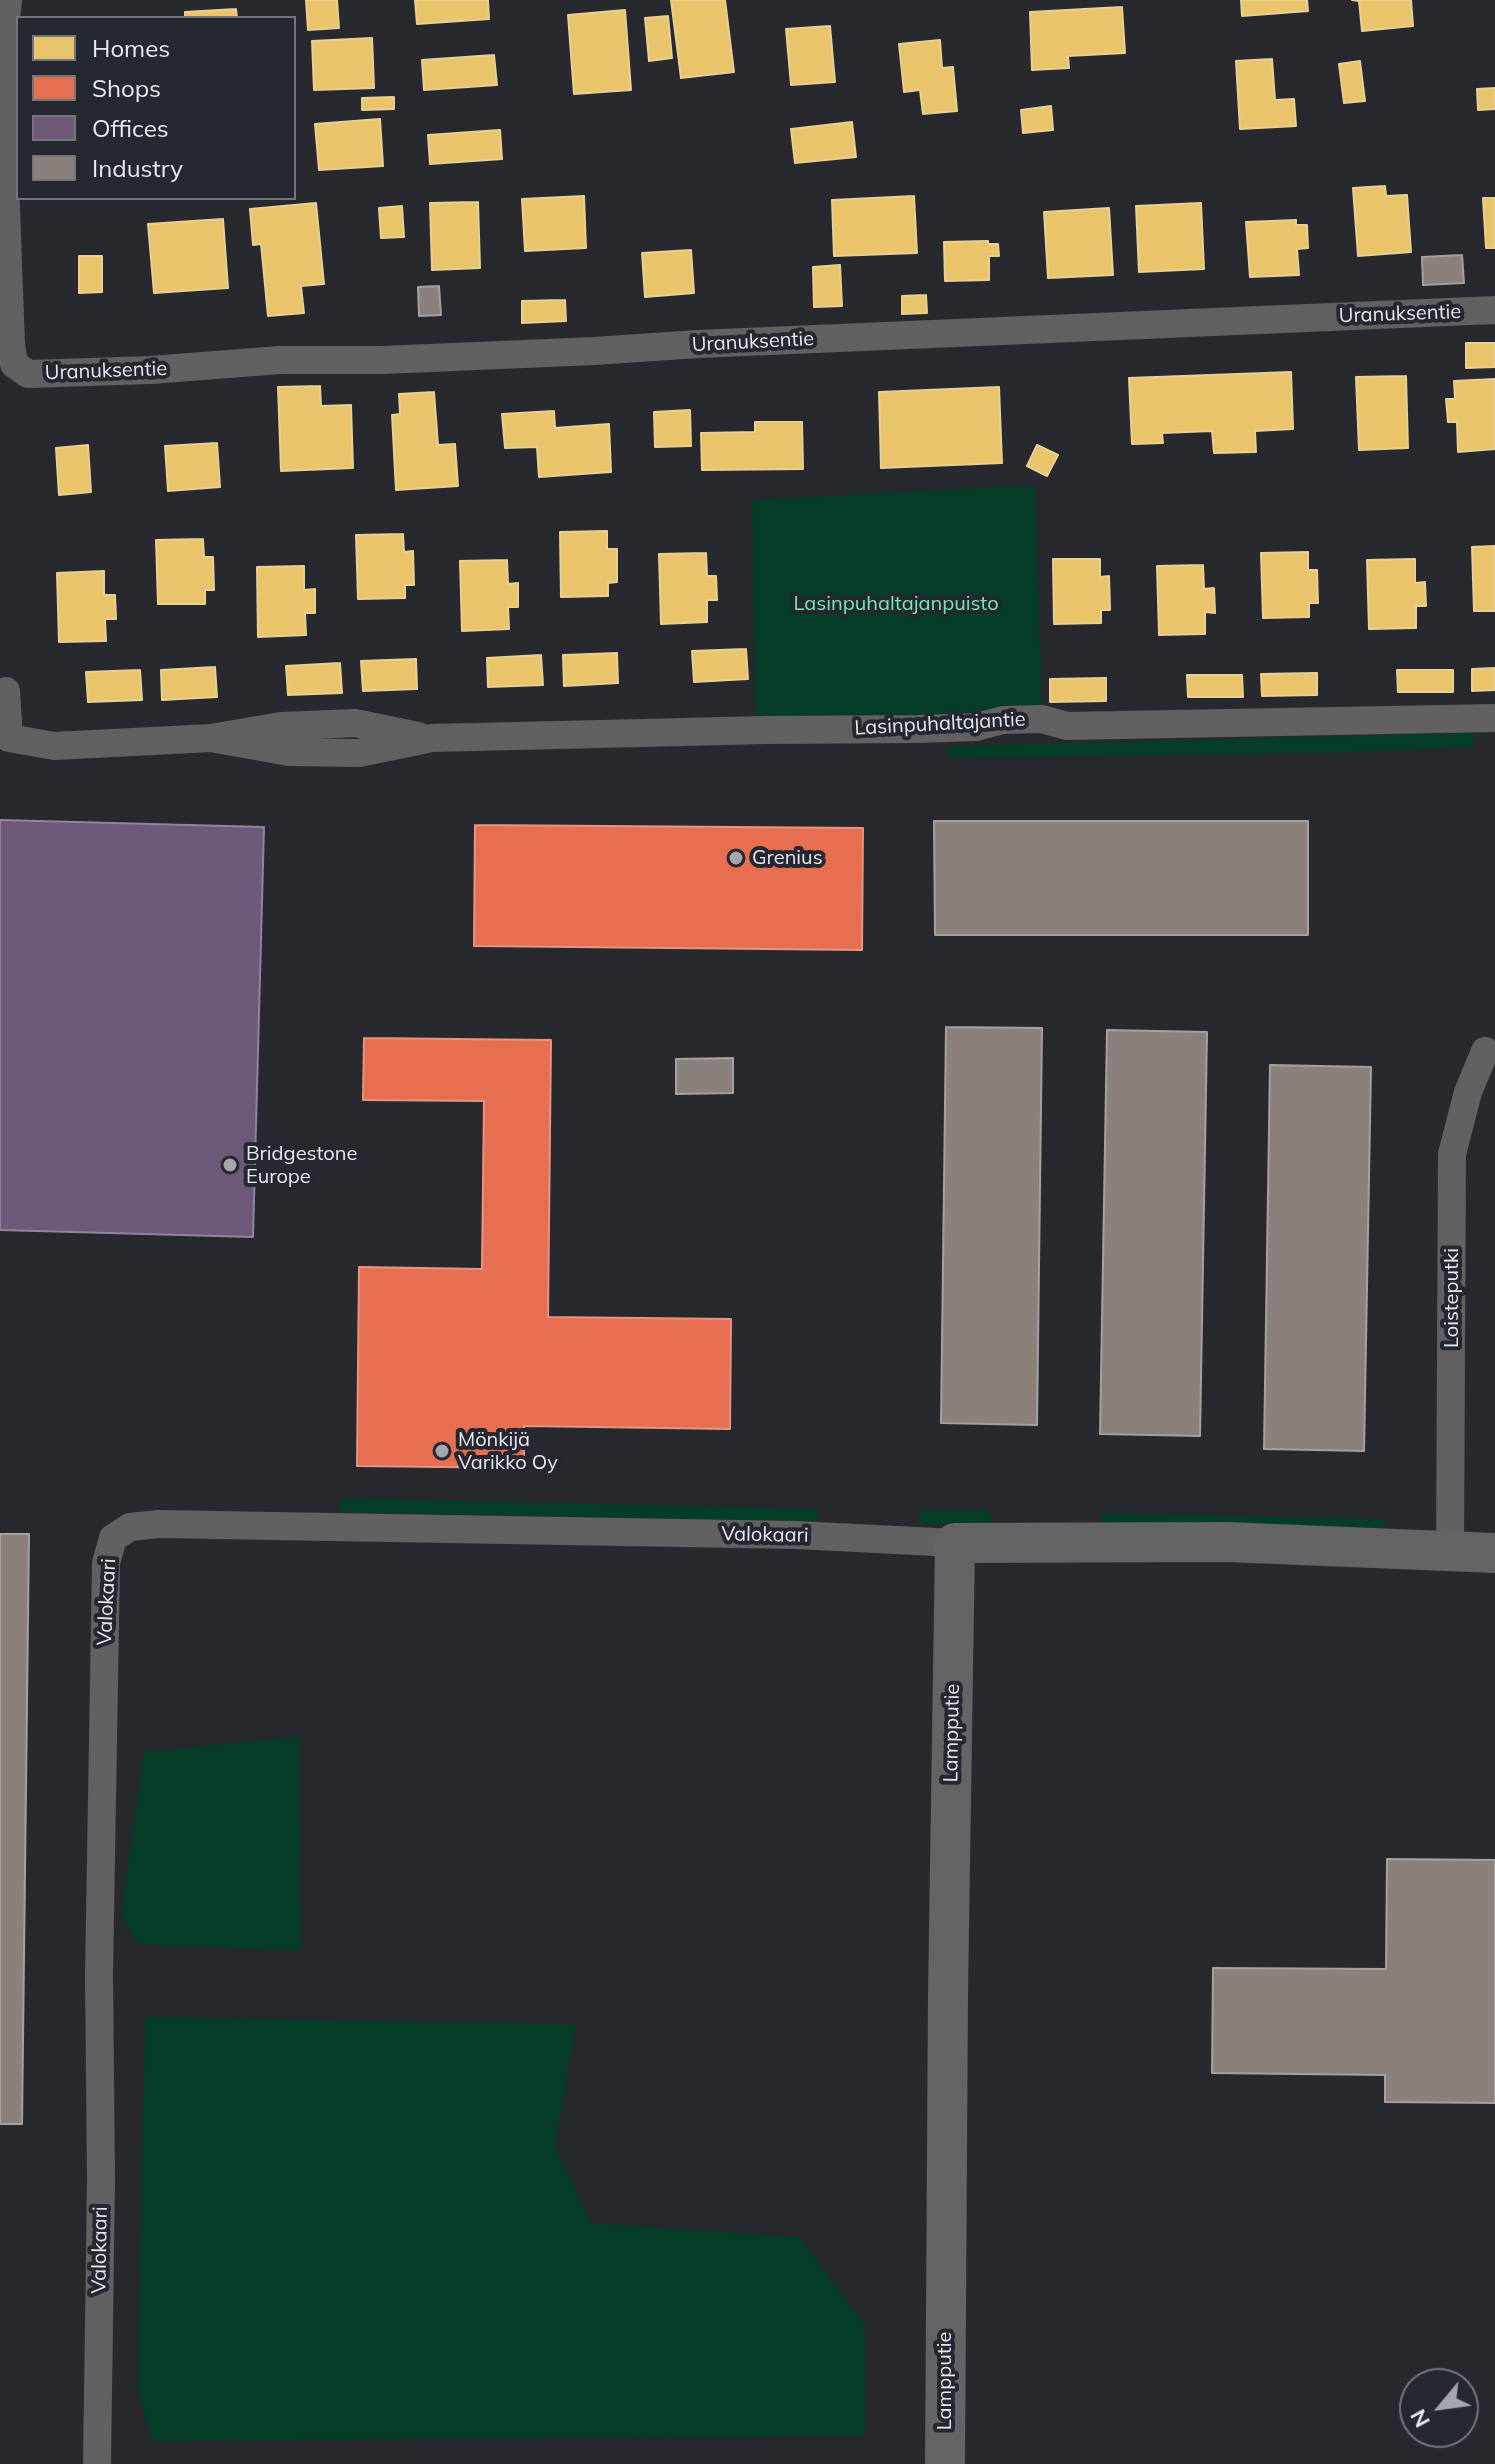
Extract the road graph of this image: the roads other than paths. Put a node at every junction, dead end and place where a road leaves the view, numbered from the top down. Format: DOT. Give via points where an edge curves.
graph roads {
  1 [pos="8,0"];
  2 [pos="1495,310"];
  3 [pos="6,691"];
  4 [pos="1495,718"];
  5 [pos="1485,1051"];
  6 [pos="955,1543"];
  7 [pos="1450,1549"];
  8 [pos="1495,1553"];
  9 [pos="97,2464"];
  10 [pos="945,2464"];
  1 -- 2 [label="street, Uranuksentie" via="2,100 11,344 14,364 28,374"];
  3 -- 4 [label="street, Lasinpuhaltajantie" via="9,738 54,746 211,738 289,752 359,753 432,738 918,729 976,727 1003,720 1042,719 1067,726"];
  5 -- 7 [label="street, Loisteputki" via="1452,1154"];
  6 -- 7 [label="street" via="1227,1542"];
  6 -- 9 [label="street, Valokaari" via="797,1535 158,1524 130,1527 113,1538 106,1563 99,1944"];
  6 -- 10 [label="street, Lampputie"];
  7 -- 8 [label="street"];
}
